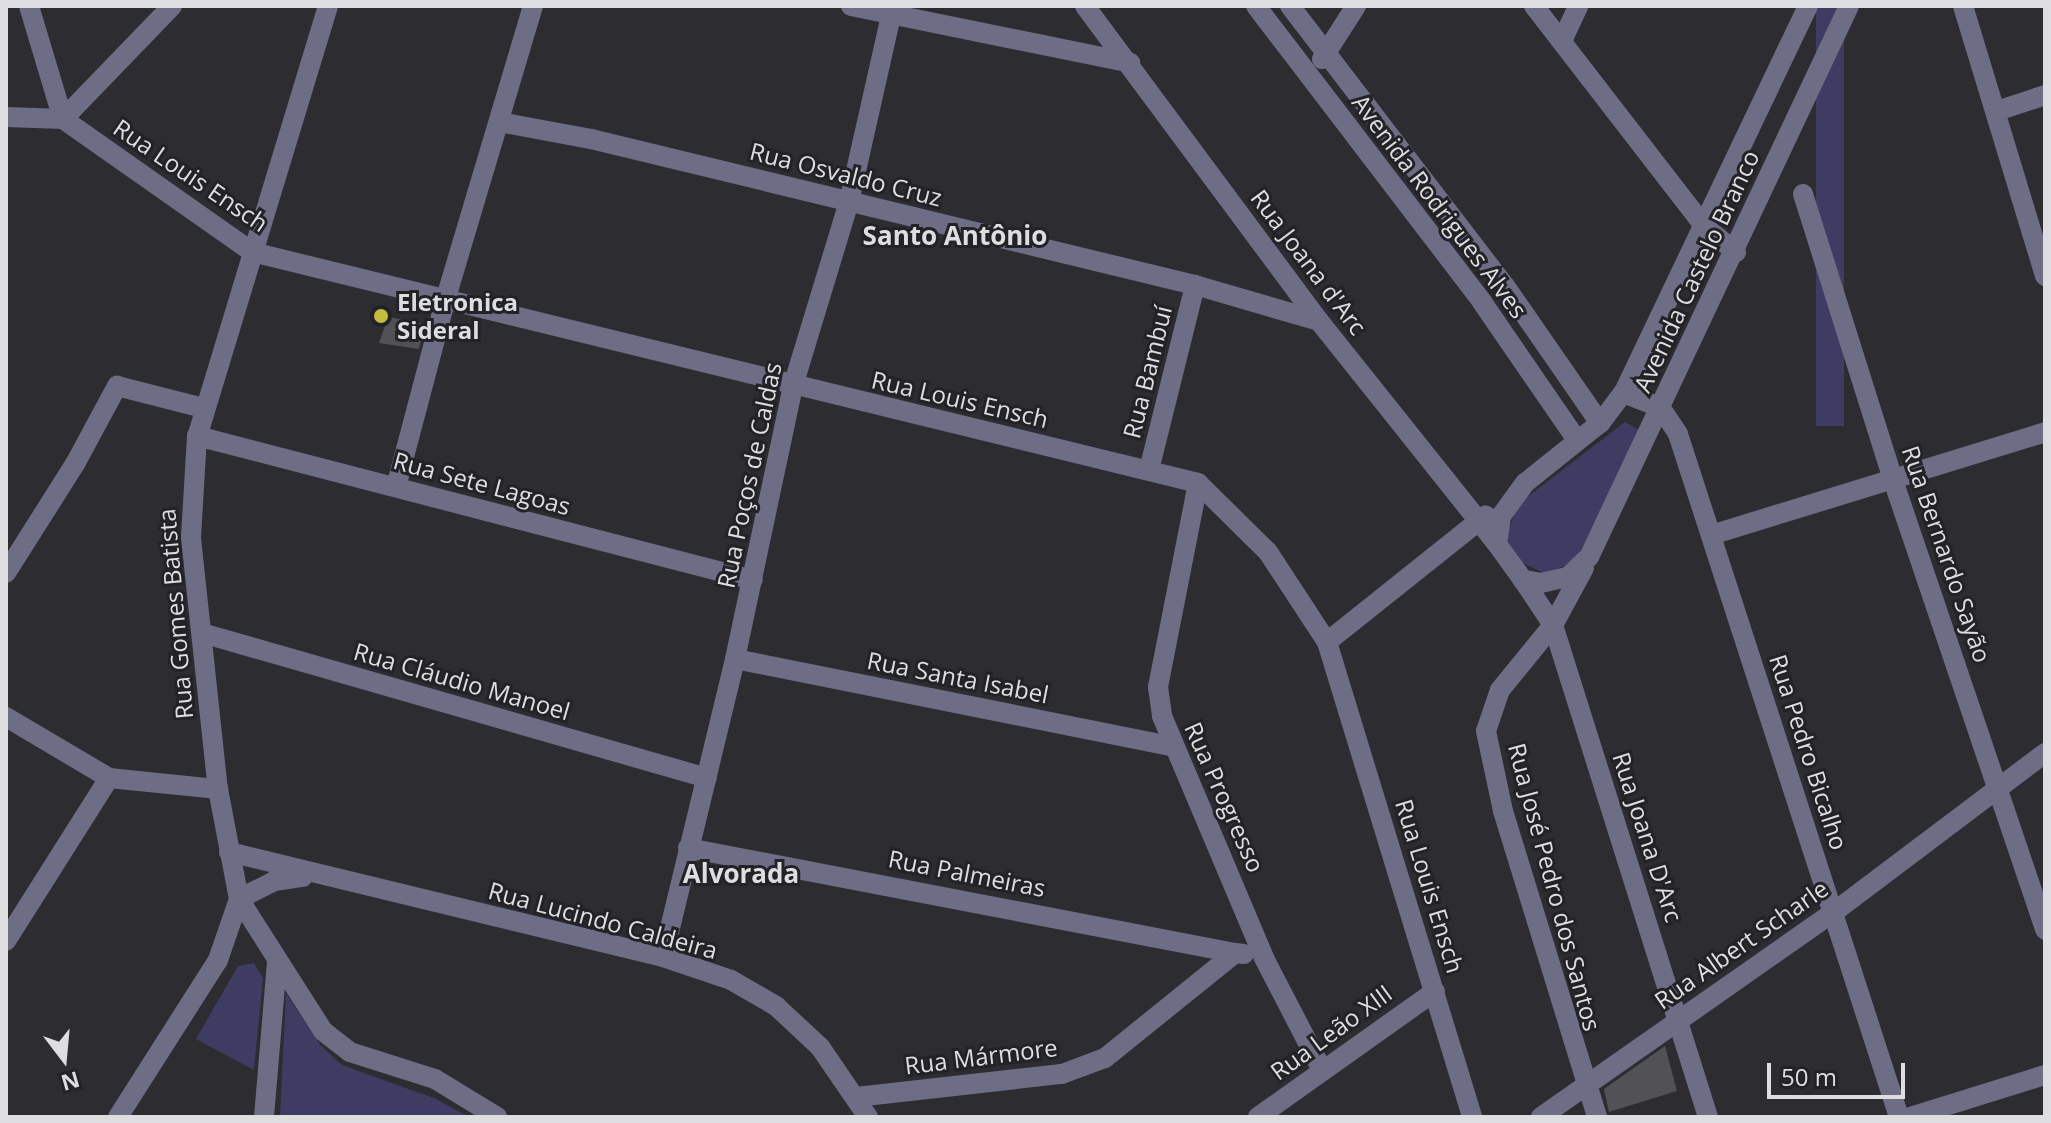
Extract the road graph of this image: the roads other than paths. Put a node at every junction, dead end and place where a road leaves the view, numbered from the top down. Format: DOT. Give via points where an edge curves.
graph roads {
  1 [pos="29,6"];
  2 [pos="172,6"];
  3 [pos="328,6"];
  4 [pos="533,6"];
  5 [pos="851,6"];
  6 [pos="1085,6"];
  7 [pos="1256,6"];
  8 [pos="1290,6"];
  9 [pos="1356,6"];
  10 [pos="1534,6"];
  11 [pos="1578,6"];
  12 [pos="1808,6"];
  13 [pos="1849,6"];
  14 [pos="1963,6"];
  15 [pos="892,11"];
  16 [pos="1562,41"];
  17 [pos="1329,54"];
  18 [pos="1130,63"];
  19 [pos="1305,70"];
  20 [pos="2045,95"];
  21 [pos="1997,111"];
  22 [pos="6,117"];
  23 [pos="63,119"];
  24 [pos="499,122"];
  25 [pos="1803,194"];
  26 [pos="849,202"];
  27 [pos="1705,227"];
  28 [pos="252,252"];
  29 [pos="1736,252"];
  30 [pos="2045,276"];
  31 [pos="1195,285"];
  32 [pos="1505,286"];
  33 [pos="445,301"];
  34 [pos="1482,302"];
  35 [pos="1319,321"];
  36 [pos="793,386"];
  37 [pos="1623,393"];
  38 [pos="1660,407"];
  39 [pos="203,408"];
  40 [pos="1600,423"];
  41 [pos="2045,432"];
  42 [pos="197,436"];
  43 [pos="1577,440"];
  44 [pos="1149,470"];
  45 [pos="1892,477"];
  46 [pos="1198,483"];
  47 [pos="1525,483"];
  48 [pos="396,487"];
  49 [pos="1476,524"];
  50 [pos="1711,535"];
  51 [pos="1497,544"];
  52 [pos="1589,557"];
  53 [pos="6,573"];
  54 [pos="753,580"];
  55 [pos="1523,580"];
  56 [pos="1553,625"];
  57 [pos="202,633"];
  58 [pos="1327,642"];
  59 [pos="735,659"];
  60 [pos="6,717"];
  61 [pos="1171,746"];
  62 [pos="2045,753"];
  63 [pos="109,778"];
  64 [pos="707,778"];
  65 [pos="1998,785"];
  66 [pos="218,789"];
  67 [pos="688,848"];
  68 [pos="229,852"];
  69 [pos="317,877"];
  70 [pos="239,899"];
  71 [pos="1834,912"];
  72 [pos="2045,930"];
  73 [pos="7,938"];
  74 [pos="1235,953"];
  75 [pos="663,957"];
  76 [pos="1264,958"];
  77 [pos="277,963"];
  78 [pos="1435,991"];
  79 [pos="1679,1019"];
  80 [pos="1322,1070"];
  81 [pos="2045,1075"];
  82 [pos="1584,1086"];
  83 [pos="856,1097"];
  84 [pos="118,1117"];
  85 [pos="264,1117"];
  86 [pos="497,1117"];
  87 [pos="868,1117"];
  88 [pos="1258,1117"];
  89 [pos="1472,1117"];
  90 [pos="1541,1117"];
  91 [pos="1597,1117"];
  92 [pos="1708,1117"];
  93 [pos="1899,1117"];
  94 [pos="1910,1117"];
  1 -- 23 [label="street"];
  2 -- 23 [label="street"];
  3 -- 28 [label="street, Rua Gomes Batista"];
  4 -- 24 [label="street"];
  5 -- 15 [label="street"];
  6 -- 18 [label="street, Rua Joana d'Arc"];
  7 -- 19 [label="street, Avenida Rodrigues Alves"];
  8 -- 17 [label="street, Avenida Rodrigues Alves"];
  9 -- 17 [label="street"];
  10 -- 16 [label="street"];
  11 -- 16 [label="street"];
  12 -- 27 [label="street, Avenida Castelo Branco"];
  13 -- 29 [label="street, Avenida Castelo Branco"];
  14 -- 21 [label="street"];
  15 -- 18 [label="street"];
  15 -- 26 [label="street, Rua Poços de Caldas"];
  16 -- 27 [label="street"];
  17 -- 19 [label="street"];
  17 -- 32 [label="street, Avenida Rodrigues Alves"];
  18 -- 35 [label="street, Rua Joana d'Arc"];
  19 -- 34 [label="street, Avenida Rodrigues Alves"];
  20 -- 21 [label="street"];
  21 -- 30 [label="street"];
  22 -- 23 [label="street"];
  23 -- 28 [label="street, Rua Louis Ensch"];
  24 -- 26 [label="street, Rua Osvaldo Cruz"];
  24 -- 33 [label="street"];
  25 -- 45 [label="street, Rua Bernardo Sayão"];
  26 -- 31 [label="street, Rua Osvaldo Cruz"];
  26 -- 36 [label="street, Rua Poços de Caldas"];
  27 -- 29 [label="street"];
  27 -- 37 [label="street, Avenida Castelo Branco"];
  28 -- 33 [label="street, Rua Louis Ensch"];
  28 -- 39 [label="street, Rua Gomes Batista"];
  29 -- 38 [label="street, Avenida Castelo Branco"];
  31 -- 35 [label="street, Rua Osvaldo Cruz"];
  31 -- 44 [label="street, Rua Bambuí"];
  32 -- 34 [label="street"];
  32 -- 40 [label="street, Avenida Rodrigues Alves"];
  33 -- 36 [label="street, Rua Louis Ensch"];
  33 -- 48 [label="street"];
  34 -- 43 [label="street, Avenida Rodrigues Alves"];
  35 -- 49 [label="street, Rua Joana d'Arc"];
  36 -- 44 [label="street, Rua Louis Ensch"];
  36 -- 54 [label="street, Rua Poços de Caldas"];
  37 -- 38 [label="street"];
  37 -- 40 [label="street, Avenida Castelo Branco"];
  38 -- 50 [label="street, Rua Pedro Bicalho" via="1678,434"];
  38 -- 52 [label="street, Avenida Castelo Branco"];
  39 -- 42 [label="street, Rua Gomes Batista"];
  39 -- 53 [label="street" via="117,386"];
  40 -- 43 [label="street, Avenida Castelo Branco"];
  41 -- 45 [label="street"];
  42 -- 48 [label="street, Rua Sete Lagoas"];
  42 -- 57 [label="street, Rua Gomes Batista" via="191,538"];
  43 -- 47 [label="street, Avenida Castelo Branco"];
  44 -- 46 [label="street, Rua Louis Ensch"];
  45 -- 50 [label="street"];
  45 -- 65 [label="street, Rua Bernardo Sayão"];
  46 -- 58 [label="street, Rua Louis Ensch" via="1268,552"];
  46 -- 61 [label="street, Rua Progresso" via="1158,687"];
  47 -- 49 [label="street, Avenida Castelo Branco"];
  47 -- 51 [label="street, Avenida Castelo Branco" via="1501,516"];
  48 -- 54 [label="street, Rua Sete Lagoas"];
  49 -- 51 [label="street, Rua Joana d'Arc"];
  49 -- 58 [label="street, Avenida Castelo Branco"];
  50 -- 71 [label="street, Rua Pedro Bicalho"];
  51 -- 55 [label="street"];
  52 -- 55 [label="street, Avenida Castelo Branco" via="1568,577 1541,583"];
  52 -- 56 [label="street, Avenida Castelo Branco"];
  54 -- 59 [label="street, Rua Poços de Caldas"];
  55 -- 56 [label="street, Rua Joana D'Arc"];
  56 -- 79 [label="street, Rua Joana D'Arc"];
  56 -- 82 [label="street, Rua José Pedro dos Santos" via="1500,690 1486,731 1503,811"];
  57 -- 64 [label="street, Rua Cláudio Manoel"];
  57 -- 66 [label="street, Rua Gomes Batista"];
  58 -- 78 [label="street, Rua Louis Ensch"];
  59 -- 61 [label="street, Rua Santa Isabel"];
  59 -- 64 [label="street, Rua Poços de Caldas"];
  60 -- 63 [label="street"];
  61 -- 76 [label="street, Rua Progresso"];
  62 -- 65 [label="street, Rua Albert Scharle"];
  63 -- 66 [label="street"];
  63 -- 73 [label="street"];
  64 -- 67 [label="street, Rua Poços de Caldas"];
  65 -- 71 [label="street, Rua Albert Scharle"];
  65 -- 72 [label="street, Rua Bernardo Sayão"];
  66 -- 68 [label="street, Rua Gomes Batista"];
  67 -- 74 [label="street, Rua Palmeiras"];
  67 -- 75 [label="street, Rua Poços de Caldas"];
  68 -- 69 [label="street, Rua Lucindo Caldeira"];
  68 -- 70 [label="street"];
  69 -- 70 [label="street, Rua Lucindo Caldeira" via="274,881"];
  69 -- 75 [label="street, Rua Lucindo Caldeira"];
  70 -- 77 [label="street"];
  70 -- 84 [label="street" via="218,960"];
  71 -- 79 [label="street, Rua Albert Scharle"];
  71 -- 93 [label="street, Rua Pedro Bicalho"];
  74 -- 76 [label="street"];
  74 -- 83 [label="street, Rua Mármore" via="1105,1058 1062,1074"];
  75 -- 83 [label="street, Rua Lucindo Caldeira" via="731,980 776,1006 820,1047"];
  76 -- 80 [label="street, Rua Progresso"];
  77 -- 85 [label="street"];
  77 -- 86 [label="street" via="323,1031 350,1052 435,1079"];
  78 -- 80 [label="street, Rua Leão XIII"];
  78 -- 89 [label="street, Rua Louis Ensch"];
  79 -- 82 [label="street, Rua Albert Scharle"];
  79 -- 92 [label="street, Rua Joana D'Arc"];
  80 -- 88 [label="street, Rua Leão XIII"];
  81 -- 94 [label="street"];
  82 -- 90 [label="street, Rua Albert Scharle"];
  82 -- 91 [label="street, Rua José Pedro dos Santos"];
  83 -- 87 [label="street, Rua Lucindo Caldeira"];
}
